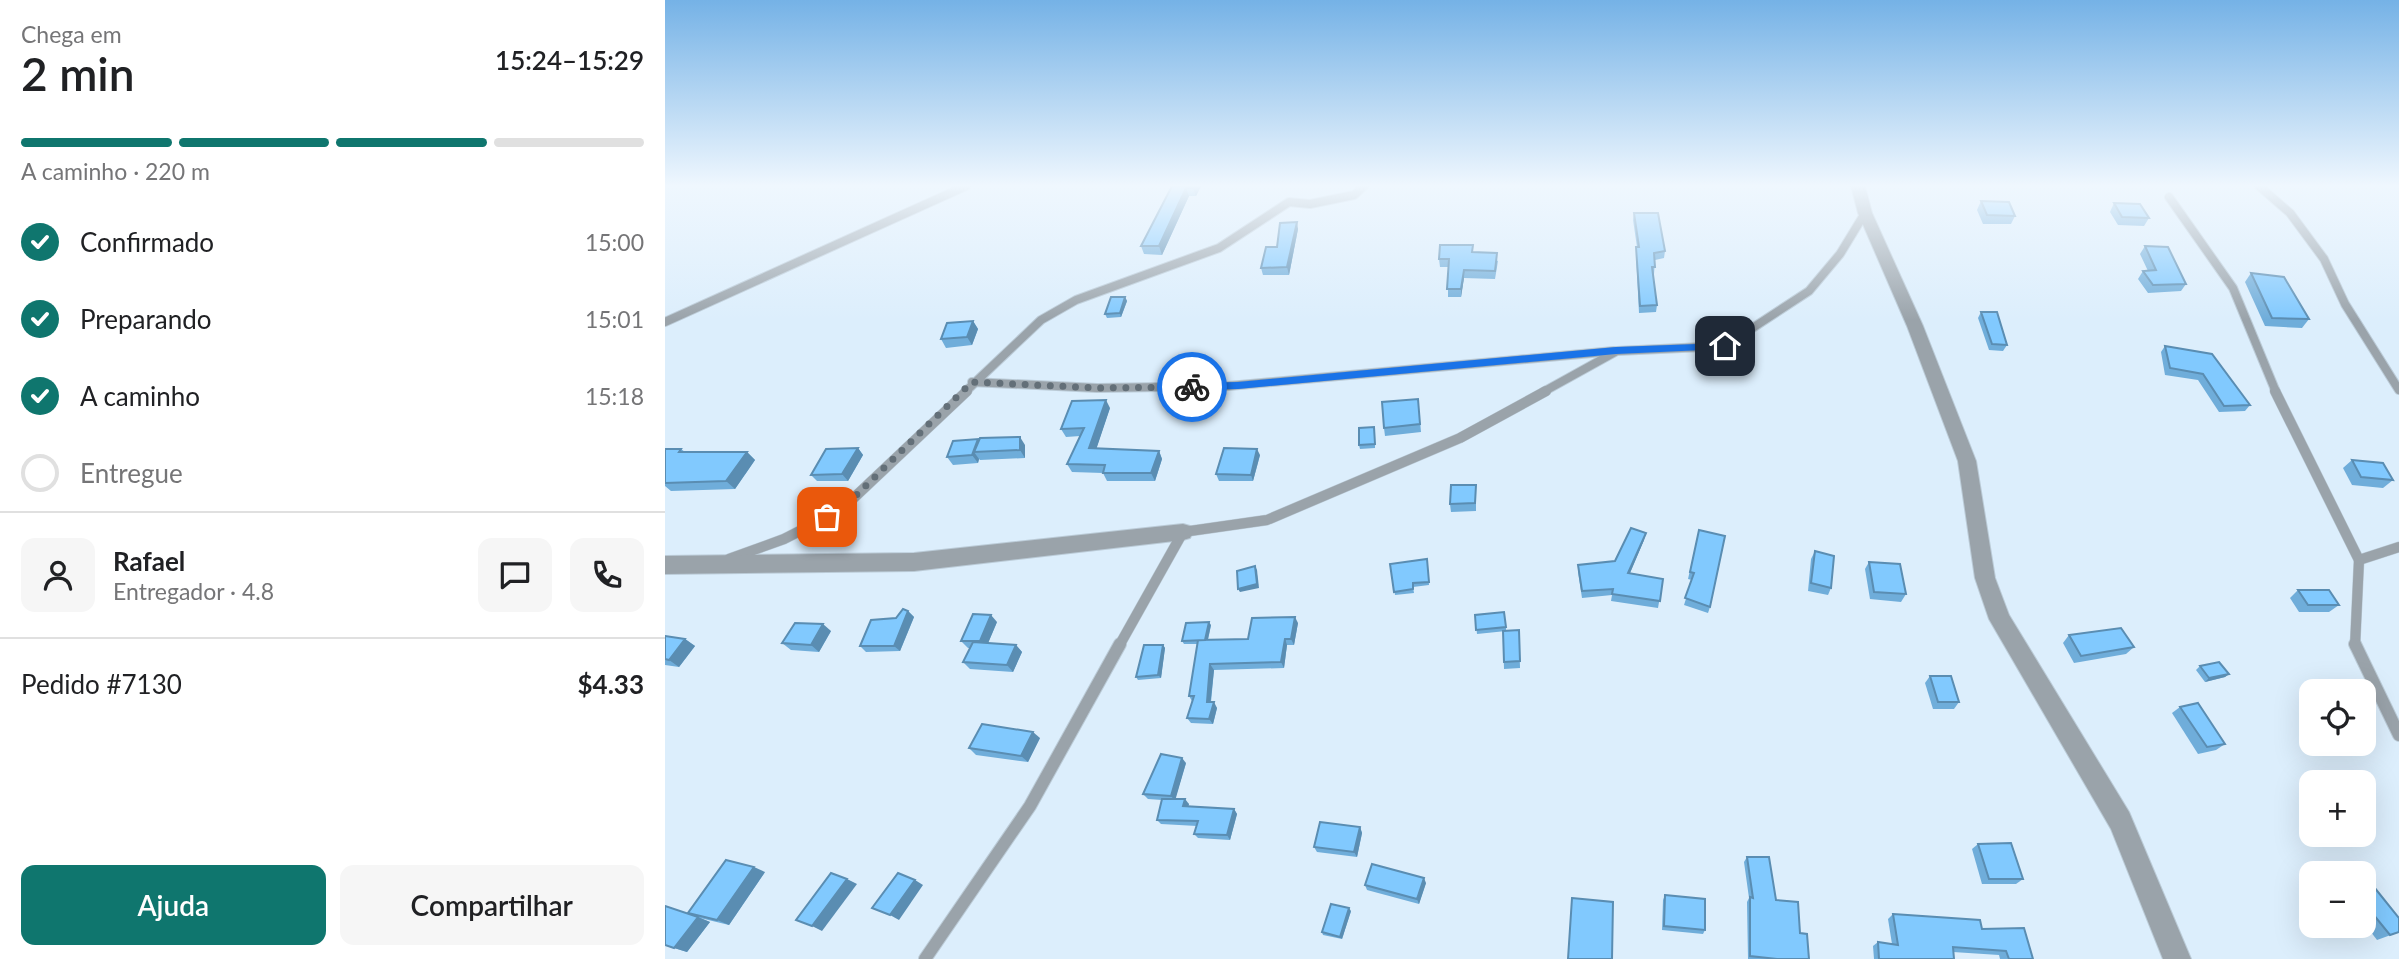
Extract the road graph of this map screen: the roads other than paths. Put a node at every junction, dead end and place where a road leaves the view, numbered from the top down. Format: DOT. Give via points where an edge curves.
graph roads {
  1 [pos="867,231"];
  2 [pos="1245,231"];
  3 [pos="1854,231"];
  4 [pos="1873,231"];
  5 [pos="2193,231"];
  6 [pos="2303,231"];
  7 [pos="665,322"];
  8 [pos="1616,351"];
  9 [pos="972,382"];
  10 [pos="2399,390"];
  11 [pos="1183,532"];
  12 [pos="2399,548"];
  13 [pos="2359,560"];
  14 [pos="665,565"];
  15 [pos="709,567"];
  16 [pos="2399,736"];
  17 [pos="925,959"];
  18 [pos="2177,959"];
  1 -- 7 [label="lane"];
  2 -- 9 [label="lane" via="1219,248 1076,300 1041,320"];
  3 -- 8 [label="lane" via="1809,291 1725,346"];
  4 -- 18 [label="street" via="1966,461 1985,578 2000,619 2120,821"];
  5 -- 13 [label="lane" via="2233,288 2273,387"];
  6 -- 10 [label="lane"];
  8 -- 9 [label="lane" via="1229,386 1097,388"];
  8 -- 11 [label="lane" via="1461,438 1267,520"];
  9 -- 15 [label="lane" via="841,510 784,539"];
  11 -- 15 [label="street" via="914,562"];
  11 -- 17 [label="lane" via="1030,806"];
  12 -- 13 [label="lane"];
  13 -- 16 [label="lane" via="2355,646"];
  14 -- 15 [label="street"];
}
